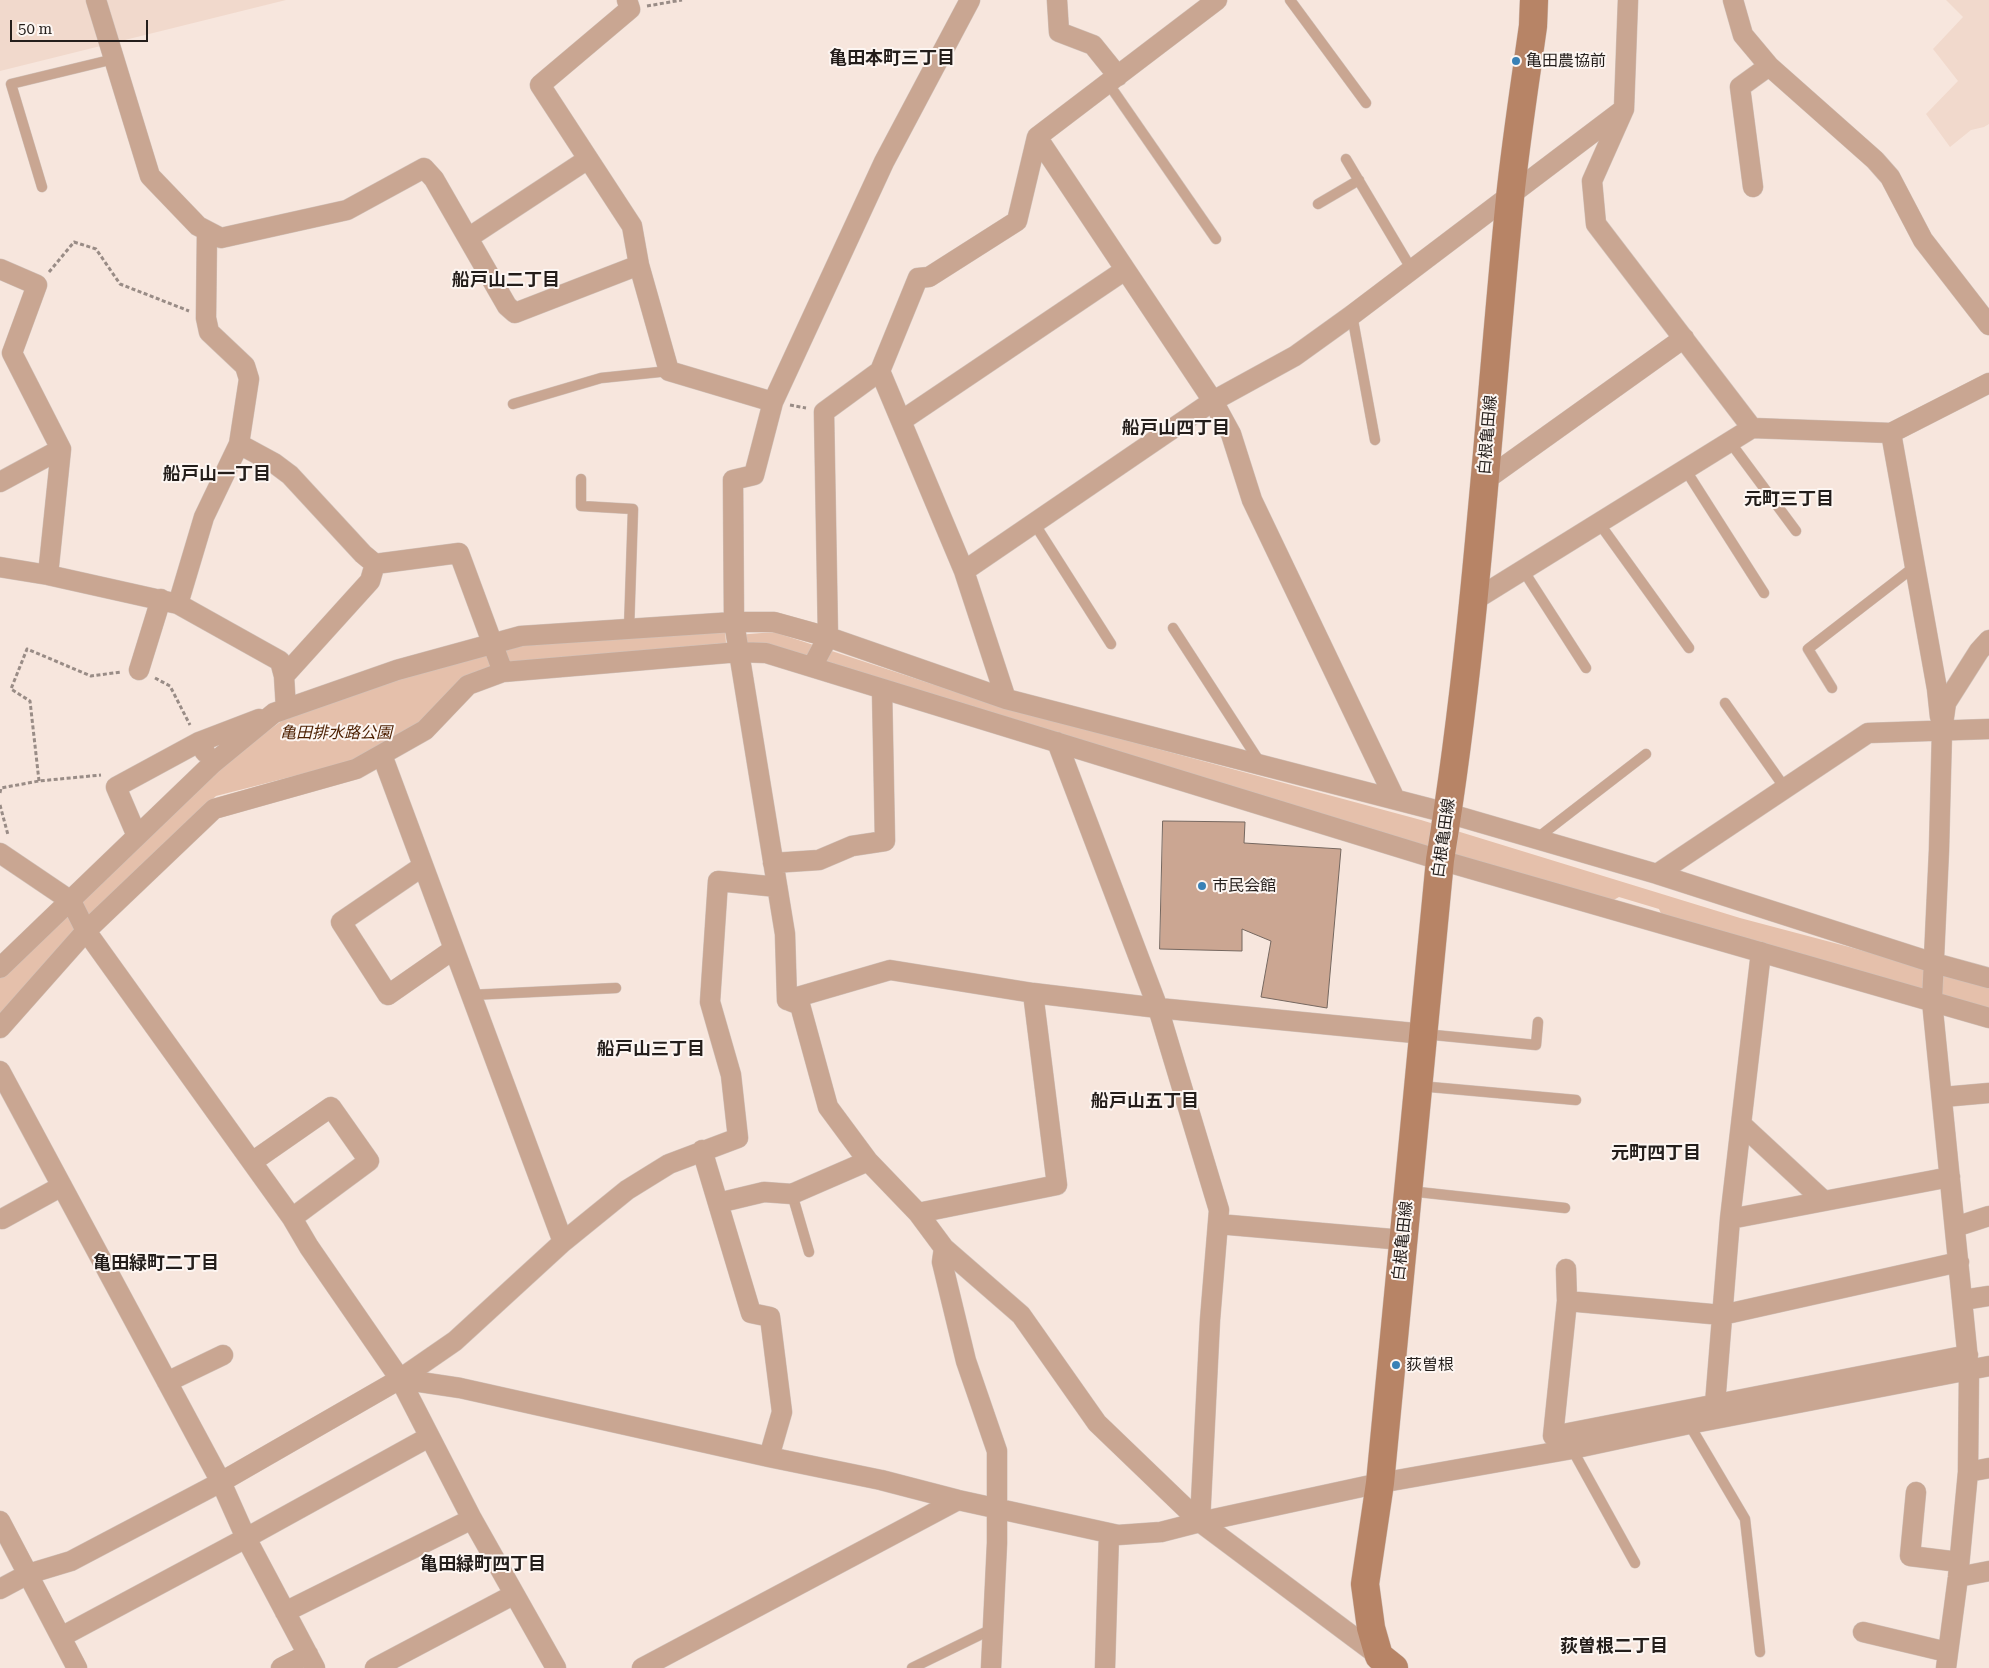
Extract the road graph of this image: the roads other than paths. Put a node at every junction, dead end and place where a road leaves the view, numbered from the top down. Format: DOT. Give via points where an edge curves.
graph roads {
  1 [pos="96,0"];
  2 [pos="970,0"];
  3 [pos="1057,0"];
  4 [pos="1217,0"];
  5 [pos="1290,0"];
  6 [pos="1534,0"];
  7 [pos="1628,0"];
  8 [pos="1733,0"];
  9 [pos="628,5"];
  10 [pos="114,59"];
  11 [pos="1769,66"];
  12 [pos="1113,79"];
  13 [pos="1366,103"];
  14 [pos="1624,109"];
  15 [pos="1037,137"];
  16 [pos="588,159"];
  17 [pos="1346,159"];
  18 [pos="1359,180"];
  19 [pos="42,187"];
  20 [pos="1753,187"];
  21 [pos="1510,196"];
  22 [pos="1318,204"];
  23 [pos="207,230"];
  24 [pos="468,238"];
  25 [pos="1216,239"];
  26 [pos="640,265"];
  27 [pos="0,269"];
  28 [pos="1125,270"];
  29 [pos="1412,270"];
  30 [pos="1352,316"];
  31 [pos="1989,325"];
  32 [pos="20,332"];
  33 [pos="1684,338"];
  34 [pos="0,342"];
  35 [pos="669,371"];
  36 [pos="880,371"];
  37 [pos="1989,382"];
  38 [pos="1213,401"];
  39 [pos="773,402"];
  40 [pos="513,404"];
  41 [pos="901,421"];
  42 [pos="1752,428"];
  43 [pos="1891,433"];
  44 [pos="1375,440"];
  45 [pos="1730,442"];
  46 [pos="239,444"];
  47 [pos="61,450"];
  48 [pos="1685,469"];
  49 [pos="581,479"];
  50 [pos="1484,481"];
  51 [pos="0,482"];
  52 [pos="1599,522"];
  53 [pos="1034,523"];
  54 [pos="1796,531"];
  55 [pos="375,564"];
  56 [pos="0,567"];
  57 [pos="1914,567"];
  58 [pos="1523,570"];
  59 [pos="964,571"];
  60 [pos="48,575"];
  61 [pos="1764,593"];
  62 [pos="170,601"];
  63 [pos="1473,601"];
  64 [pos="734,622"];
  65 [pos="1173,628"];
  66 [pos="629,629"];
  67 [pos="828,637"];
  68 [pos="1989,640"];
  69 [pos="493,644"];
  70 [pos="1111,644"];
  71 [pos="1689,648"];
  72 [pos="740,652"];
  73 [pos="812,667"];
  74 [pos="1586,668"];
  75 [pos="139,670"];
  76 [pos="503,672"];
  77 [pos="284,676"];
  78 [pos="1832,688"];
  79 [pos="882,689"];
  80 [pos="1006,699"];
  81 [pos="1725,702"];
  82 [pos="280,711"];
  83 [pos="1989,729"];
  84 [pos="1942,731"];
  85 [pos="199,742"];
  86 [pos="1057,742"];
  87 [pos="382,754"];
  88 [pos="1646,754"];
  89 [pos="212,764"];
  90 [pos="1262,765"];
  91 [pos="1785,788"];
  92 [pos="1395,799"];
  93 [pos="1448,813"];
  94 [pos="137,836"];
  95 [pos="1536,839"];
  96 [pos="7,858"];
  97 [pos="1440,860"];
  98 [pos="774,863"];
  99 [pos="423,866"];
  100 [pos="1657,874"];
  101 [pos="777,887"];
  102 [pos="71,901"];
  103 [pos="86,931"];
  104 [pos="454,949"];
  105 [pos="1761,952"];
  106 [pos="1934,963"];
  107 [pos="0,968"];
  108 [pos="1989,978"];
  109 [pos="616,988"];
  110 [pos="1033,993"];
  111 [pos="471,995"];
  112 [pos="787,1000"];
  113 [pos="1932,1001"];
  114 [pos="1158,1008"];
  115 [pos="1989,1018"];
  116 [pos="1538,1022"];
  117 [pos="0,1028"];
  118 [pos="1424,1034"];
  119 [pos="0,1071"];
  120 [pos="1418,1086"];
  121 [pos="1989,1092"];
  122 [pos="1943,1097"];
  123 [pos="1576,1100"];
  124 [pos="1741,1124"];
  125 [pos="702,1150"];
  126 [pos="868,1161"];
  127 [pos="252,1162"];
  128 [pos="1950,1177"];
  129 [pos="62,1186"];
  130 [pos="1408,1191"];
  131 [pos="792,1194"];
  132 [pos="1824,1201"];
  133 [pos="718,1203"];
  134 [pos="1566,1208"];
  135 [pos="918,1213"];
  136 [pos="1989,1216"];
  137 [pos="292,1218"];
  138 [pos="2,1219"];
  139 [pos="1730,1219"];
  140 [pos="1218,1224"];
  141 [pos="1955,1226"];
  142 [pos="1403,1240"];
  143 [pos="563,1242"];
  144 [pos="944,1248"];
  145 [pos="809,1252"];
  146 [pos="1959,1262"];
  147 [pos="1566,1269"];
  148 [pos="1989,1296"];
  149 [pos="1963,1300"];
  150 [pos="1567,1301"];
  151 [pos="1722,1315"];
  152 [pos="223,1354"];
  153 [pos="1968,1362"];
  154 [pos="1989,1366"];
  155 [pos="400,1379"];
  156 [pos="167,1382"];
  157 [pos="1715,1404"];
  158 [pos="1689,1424"];
  159 [pos="429,1437"];
  160 [pos="1572,1449"];
  161 [pos="769,1458"];
  162 [pos="1989,1468"];
  163 [pos="1968,1472"];
  164 [pos="221,1482"];
  165 [pos="1380,1483"];
  166 [pos="1916,1492"];
  167 [pos="958,1500"];
  168 [pos="997,1508"];
  169 [pos="472,1519"];
  170 [pos="0,1521"];
  171 [pos="1200,1522"];
  172 [pos="1110,1533"];
  173 [pos="246,1538"];
  174 [pos="1636,1563"];
  175 [pos="1959,1570"];
  176 [pos="1989,1571"];
  177 [pos="28,1574"];
  178 [pos="0,1589"];
  179 [pos="513,1595"];
  180 [pos="285,1612"];
  181 [pos="992,1629"];
  182 [pos="1863,1632"];
  183 [pos="61,1637"];
  184 [pos="1760,1652"];
  185 [pos="1947,1660"];
  186 [pos="311,1661"];
  187 [pos="1386,1662"];
  188 [pos="77,1668"];
  189 [pos="280,1668"];
  190 [pos="375,1668"];
  191 [pos="556,1668"];
  192 [pos="642,1668"];
  193 [pos="912,1668"];
  194 [pos="991,1668"];
  195 [pos="1105,1668"];
  1 -- 10 [label="street"];
  2 -- 39 [label="street" via="884,162"];
  3 -- 12 [label="street" via="1059,32 1093,45"];
  4 -- 12 [label="street"];
  5 -- 13 [label="lane"];
  6 -- 21 [label="main road, 白根亀田線"];
  7 -- 14 [label="street"];
  8 -- 11 [label="street" via="1743,35"];
  9 -- 16 [label="street" via="540,85"];
  10 -- 19 [label="lane" via="11,84"];
  10 -- 23 [label="street" via="150,176 198,226"];
  11 -- 20 [label="street" via="1740,87"];
  11 -- 31 [label="street" via="1890,177 1923,240"];
  12 -- 15 [label="street"];
  12 -- 25 [label="lane"];
  14 -- 21 [label="street"];
  14 -- 33 [label="street" via="1592,181 1596,224"];
  15 -- 28 [label="street"];
  15 -- 36 [label="street" via="1017,221 929,276 918,278"];
  16 -- 24 [label="street"];
  16 -- 26 [label="street" via="632,226"];
  17 -- 18 [label="lane"];
  18 -- 22 [label="lane"];
  18 -- 29 [label="lane"];
  21 -- 29 [label="street"];
  21 -- 50 [label="main road, 白根亀田線"];
  23 -- 24 [label="street" via="221,238 347,210 424,168 434,179"];
  23 -- 46 [label="street" via="206,318 209,332 245,366 249,379"];
  24 -- 26 [label="street" via="507,306 515,313"];
  26 -- 35 [label="street"];
  27 -- 32 [label="street" via="37,285"];
  28 -- 38 [label="street"];
  28 -- 41 [label="street"];
  29 -- 30 [label="street"];
  30 -- 38 [label="street" via="1295,356"];
  30 -- 44 [label="lane"];
  32 -- 34 [label="street"];
  32 -- 47 [label="street" via="12,353"];
  33 -- 42 [label="street"];
  33 -- 50 [label="street"];
  35 -- 39 [label="street"];
  35 -- 40 [label="lane" via="600,378"];
  36 -- 41 [label="street"];
  36 -- 67 [label="street" via="824,412"];
  37 -- 43 [label="street"];
  38 -- 53 [label="street"];
  38 -- 92 [label="street" via="1231,434 1252,500"];
  39 -- 64 [label="street" via="754,475 733,480"];
  41 -- 59 [label="street"];
  42 -- 43 [label="street"];
  42 -- 45 [label="street"];
  43 -- 57 [label="street"];
  45 -- 48 [label="street"];
  45 -- 54 [label="lane"];
  46 -- 55 [label="street" via="274,463 290,476"];
  46 -- 62 [label="street" via="204,517"];
  47 -- 51 [label="street"];
  47 -- 60 [label="street"];
  48 -- 52 [label="street"];
  48 -- 61 [label="lane"];
  49 -- 66 [label="lane" via="581,506 633,509"];
  50 -- 63 [label="main road, 白根亀田線"];
  52 -- 58 [label="street"];
  52 -- 71 [label="lane"];
  53 -- 59 [label="street"];
  53 -- 70 [label="lane"];
  55 -- 69 [label="street" via="459,553"];
  55 -- 77 [label="street" via="370,580"];
  56 -- 60 [label="street"];
  57 -- 78 [label="lane" via="1808,649"];
  57 -- 84 [label="street"];
  58 -- 63 [label="street"];
  58 -- 74 [label="lane"];
  59 -- 80 [label="street"];
  60 -- 62 [label="street"];
  62 -- 75 [label="street"];
  62 -- 77 [label="street" via="280,661"];
  63 -- 93 [label="main road, 白根亀田線"];
  64 -- 66 [label="street"];
  64 -- 67 [label="street" via="774,622"];
  64 -- 72 [label="street"];
  65 -- 90 [label="lane"];
  66 -- 69 [label="street" via="521,636"];
  67 -- 73 [label="street"];
  67 -- 80 [label="street"];
  68 -- 84 [label="street" via="1946,703"];
  69 -- 76 [label="street"];
  69 -- 82 [label="street" via="396,670"];
  72 -- 73 [label="street" via="766,653"];
  72 -- 76 [label="street"];
  72 -- 98 [label="street"];
  73 -- 79 [label="street"];
  76 -- 87 [label="street" via="468,685 425,730"];
  77 -- 82 [label="street"];
  79 -- 86 [label="street"];
  79 -- 98 [label="street" via="885,841 852,846 819,860"];
  80 -- 90 [label="street"];
  81 -- 91 [label="lane"];
  82 -- 85 [label="street"];
  82 -- 89 [label="street"];
  83 -- 84 [label="street"];
  84 -- 91 [label="street" via="1868,733"];
  84 -- 106 [label="street"];
  85 -- 89 [label="street"];
  85 -- 94 [label="street" via="116,787"];
  86 -- 97 [label="street"];
  86 -- 114 [label="street"];
  87 -- 99 [label="street"];
  87 -- 103 [label="street" via="356,769 214,809"];
  88 -- 95 [label="lane"];
  89 -- 94 [label="street"];
  90 -- 92 [label="street"];
  91 -- 100 [label="street"];
  92 -- 93 [label="street"];
  93 -- 95 [label="street"];
  93 -- 97 [label="main road, 白根亀田線"];
  94 -- 102 [label="street"];
  95 -- 100 [label="street"];
  96 -- 102 [label="street"];
  97 -- 105 [label="street"];
  97 -- 118 [label="main road, 白根亀田線"];
  98 -- 101 [label="street"];
  99 -- 104 [label="street"];
  99 -- 104 [label="street" via="341,922 388,995"];
  100 -- 106 [label="street"];
  101 -- 112 [label="street" via="785,934"];
  101 -- 125 [label="street" via="718,881 710,1002 731,1075 738,1138"];
  102 -- 103 [label="street"];
  102 -- 107 [label="street"];
  103 -- 117 [label="street"];
  103 -- 127 [label="street"];
  104 -- 111 [label="street"];
  105 -- 113 [label="street"];
  105 -- 124 [label="street"];
  106 -- 108 [label="street"];
  106 -- 113 [label="street"];
  109 -- 111 [label="lane"];
  110 -- 112 [label="street" via="890,970"];
  110 -- 114 [label="street"];
  110 -- 135 [label="street" via="1057,1185"];
  111 -- 143 [label="street"];
  112 -- 126 [label="street" via="800,1005 828,1108"];
  113 -- 115 [label="street"];
  113 -- 122 [label="street"];
  114 -- 118 [label="street"];
  114 -- 140 [label="street" via="1219,1210"];
  116 -- 118 [label="lane" via="1536,1045"];
  118 -- 120 [label="main road, 白根亀田線"];
  119 -- 129 [label="street"];
  120 -- 123 [label="lane"];
  120 -- 130 [label="main road, 白根亀田線"];
  121 -- 122 [label="street"];
  122 -- 128 [label="street"];
  124 -- 132 [label="street"];
  124 -- 139 [label="street"];
  125 -- 133 [label="street"];
  125 -- 143 [label="street" via="669,1164 627,1190"];
  126 -- 131 [label="street"];
  126 -- 135 [label="street"];
  127 -- 137 [label="street"];
  127 -- 137 [label="street" via="331,1107 369,1161"];
  128 -- 132 [label="street"];
  128 -- 141 [label="street"];
  129 -- 138 [label="street"];
  129 -- 156 [label="street"];
  130 -- 134 [label="lane"];
  130 -- 142 [label="main road, 白根亀田線"];
  131 -- 133 [label="street" via="764,1192"];
  131 -- 145 [label="lane"];
  132 -- 139 [label="street"];
  133 -- 161 [label="street" via="751,1313 770,1317 782,1412"];
  135 -- 144 [label="street"];
  136 -- 141 [label="street"];
  137 -- 155 [label="street"];
  139 -- 151 [label="street"];
  140 -- 142 [label="street"];
  140 -- 171 [label="street"];
  141 -- 146 [label="street"];
  142 -- 165 [label="main road, 白根亀田線"];
  143 -- 155 [label="street" via="455,1341"];
  144 -- 168 [label="street" via="942,1262 966,1361 998,1451"];
  144 -- 171 [label="street" via="1021,1315 1097,1423"];
  146 -- 149 [label="street"];
  146 -- 151 [label="street"];
  147 -- 150 [label="street"];
  148 -- 149 [label="street"];
  149 -- 153 [label="street"];
  150 -- 151 [label="street"];
  150 -- 157 [label="street" via="1553,1436"];
  151 -- 157 [label="street"];
  152 -- 156 [label="street"];
  153 -- 154 [label="street"];
  153 -- 157 [label="street"];
  153 -- 158 [label="street"];
  153 -- 163 [label="street"];
  155 -- 159 [label="street"];
  155 -- 161 [label="street" via="460,1388"];
  155 -- 164 [label="street"];
  156 -- 164 [label="street"];
  158 -- 160 [label="street"];
  158 -- 184 [label="lane" via="1745,1519"];
  159 -- 169 [label="street"];
  159 -- 173 [label="street"];
  160 -- 165 [label="street"];
  160 -- 174 [label="lane"];
  161 -- 167 [label="street" via="880,1480"];
  162 -- 163 [label="street"];
  163 -- 175 [label="street"];
  164 -- 173 [label="street"];
  164 -- 177 [label="street" via="71,1561"];
  165 -- 171 [label="street"];
  165 -- 187 [label="main road, 白根亀田線" via="1365,1584 1371,1628"];
  166 -- 175 [label="street" via="1910,1556"];
  167 -- 168 [label="street"];
  167 -- 192 [label="street"];
  168 -- 172 [label="street"];
  168 -- 181 [label="street"];
  169 -- 179 [label="street"];
  169 -- 180 [label="street"];
  170 -- 177 [label="street"];
  171 -- 172 [label="street" via="1161,1532"];
  171 -- 187 [label="street"];
  172 -- 195 [label="street"];
  173 -- 180 [label="street"];
  173 -- 183 [label="street"];
  175 -- 176 [label="street"];
  175 -- 185 [label="street"];
  177 -- 178 [label="street"];
  177 -- 183 [label="street"];
  179 -- 190 [label="street"];
  179 -- 191 [label="street"];
  180 -- 186 [label="street"];
  181 -- 193 [label="lane"];
  181 -- 194 [label="street"];
  182 -- 185 [label="street"];
  183 -- 188 [label="street"];
  186 -- 189 [label="street"];
}
